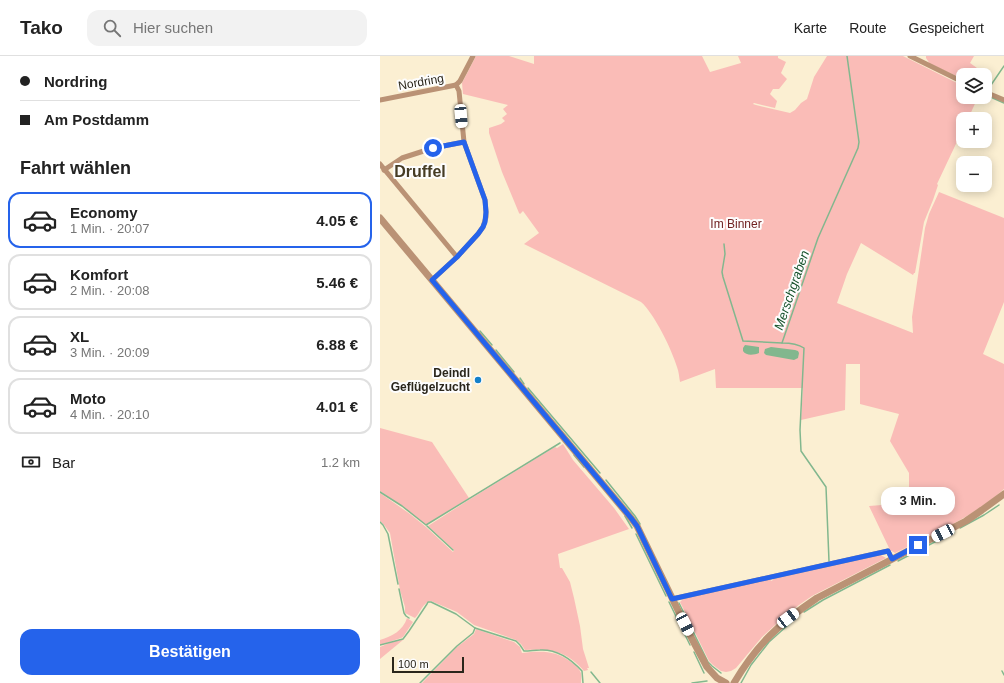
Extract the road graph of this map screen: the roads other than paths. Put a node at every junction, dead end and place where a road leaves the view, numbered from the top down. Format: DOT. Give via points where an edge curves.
graph roads {
  1 [pos="473,56"];
  2 [pos="910,56"];
  3 [pos="922,59"];
  4 [pos="956,78"];
  5 [pos="456,85"];
  6 [pos="992,95"];
  7 [pos="380,100"];
  8 [pos="1004,100"];
  9 [pos="464,142"];
  10 [pos="380,164"];
  11 [pos="384,170"];
  12 [pos="380,218"];
  13 [pos="457,257"];
  14 [pos="432,280"];
  15 [pos="1004,494"];
  16 [pos="892,559"];
  17 [pos="672,599"];
  18 [pos="726,683"];
  19 [pos="734,683"];
  1 -- 5 [label="street"];
  2 -- 3 [label="street"];
  3 -- 4 [label="street"];
  5 -- 7 [label="street, Nordring"];
  5 -- 9 [label="street, Nordring" via="459,91"];
  6 -- 8 [label="street"];
  9 -- 11 [label="street" via="402,158"];
  9 -- 13 [label="street, Nordring" via="485,200 486,212 483,227"];
  10 -- 11 [label="street"];
  11 -- 13 [label="street"];
  12 -- 14 [label="street"];
  13 -- 14 [label="street, Nordring"];
  14 -- 17 [label="street" via="627,512 637,526"];
  15 -- 16 [label="street" via="966,521"];
  16 -- 17 [label="street" via="888,551"];
  16 -- 19 [label="street" via="818,598 788,618 752,655"];
  17 -- 18 [label="street" via="707,668"];
}
